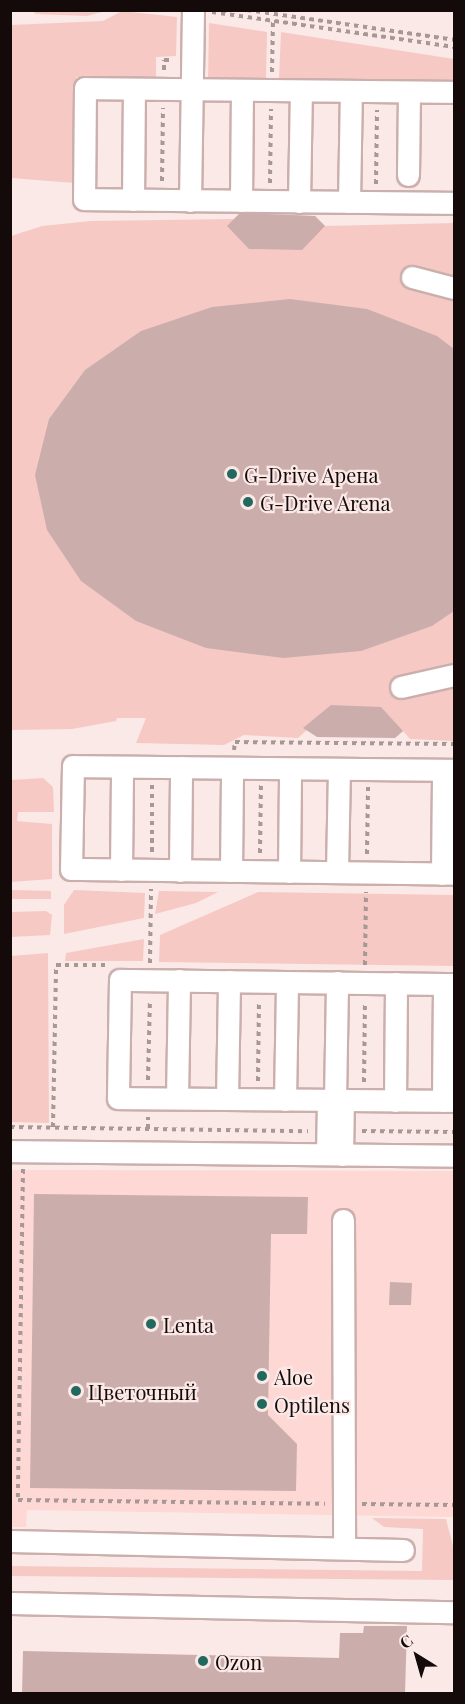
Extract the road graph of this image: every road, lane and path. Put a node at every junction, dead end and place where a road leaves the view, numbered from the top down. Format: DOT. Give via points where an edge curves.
graph roads {
  1 [pos="193,10"];
  2 [pos="247,10"];
  3 [pos="204,11"];
  4 [pos="454,40"];
  5 [pos="454,46"];
  6 [pos="134,89"];
  7 [pos="192,89"];
  8 [pos="242,90"];
  9 [pos="301,91"];
  10 [pos="351,91"];
  11 [pos="378,92"];
  12 [pos="409,92"];
  13 [pos="454,92"];
  14 [pos="408,175"];
  15 [pos="133,200"];
  16 [pos="190,201"];
  17 [pos="241,201"];
  18 [pos="299,202"];
  19 [pos="349,202"];
  20 [pos="376,203"];
  21 [pos="454,204"];
  22 [pos="412,277"];
  23 [pos="454,288"];
  24 [pos="454,675"];
  25 [pos="401,687"];
  26 [pos="262,742"];
  27 [pos="368,744"];
  28 [pos="122,767"];
  29 [pos="153,767"];
  30 [pos="181,767"];
  31 [pos="232,768"];
  32 [pos="262,768"];
  33 [pos="290,769"];
  34 [pos="339,769"];
  35 [pos="368,770"];
  36 [pos="449,770"];
  37 [pos="121,870"];
  38 [pos="151,870"];
  39 [pos="180,871"];
  40 [pos="231,871"];
  41 [pos="260,872"];
  42 [pos="289,872"];
  43 [pos="337,872"];
  44 [pos="367,873"];
  45 [pos="448,874"];
  46 [pos="150,980"];
  47 [pos="179,981"];
  48 [pos="229,981"];
  49 [pos="259,981"];
  50 [pos="286,982"];
  51 [pos="337,982"];
  52 [pos="365,983"];
  53 [pos="396,983"];
  54 [pos="449,984"];
  55 [pos="148,1098"];
  56 [pos="177,1098"];
  57 [pos="227,1099"];
  58 [pos="258,1099"];
  59 [pos="285,1100"];
  60 [pos="342,1100"];
  61 [pos="394,1101"];
  62 [pos="449,1101"];
  63 [pos="10,1127"];
  64 [pos="148,1128"];
  65 [pos="257,1130"];
  66 [pos="312,1131"];
  67 [pos="354,1131"];
  68 [pos="363,1131"];
  69 [pos="454,1132"];
  70 [pos="17,1151"];
  71 [pos="335,1155"];
  72 [pos="454,1156"];
  73 [pos="343,1220"];
  74 [pos="344,1504"];
  75 [pos="454,1505"];
  76 [pos="10,1541"];
  77 [pos="344,1548"];
  78 [pos="403,1550"];
  79 [pos="10,1603"];
  80 [pos="454,1612"];
  1 -- 7 [label="lane"];
  2 -- 4 [label="path"];
  3 -- 5 [label="path"];
  6 -- 7 [label="lane"];
  6 -- 15 [label="lane"];
  6 -- 15 [label="lane" via="86,88 84,199"];
  7 -- 8 [label="lane"];
  7 -- 16 [label="lane"];
  8 -- 9 [label="lane"];
  8 -- 17 [label="lane"];
  9 -- 10 [label="lane"];
  9 -- 18 [label="lane"];
  10 -- 11 [label="lane"];
  10 -- 19 [label="lane"];
  11 -- 12 [label="lane"];
  11 -- 20 [label="path"];
  12 -- 13 [label="lane"];
  12 -- 14 [label="lane"];
  15 -- 16 [label="lane"];
  16 -- 17 [label="lane"];
  17 -- 18 [label="lane"];
  18 -- 19 [label="lane"];
  19 -- 20 [label="lane"];
  20 -- 21 [label="lane"];
  22 -- 23 [label="lane"];
  24 -- 25 [label="lane"];
  26 -- 32 [label="path"];
  27 -- 35 [label="path"];
  28 -- 29 [label="lane"];
  28 -- 37 [label="lane"];
  28 -- 37 [label="lane" via="73,766 71,869"];
  29 -- 30 [label="lane"];
  29 -- 38 [label="path"];
  30 -- 31 [label="lane"];
  30 -- 39 [label="lane"];
  31 -- 32 [label="lane"];
  31 -- 40 [label="lane"];
  32 -- 33 [label="lane"];
  32 -- 41 [label="path"];
  33 -- 34 [label="lane"];
  33 -- 42 [label="lane"];
  34 -- 35 [label="lane"];
  34 -- 43 [label="lane"];
  35 -- 36 [label="lane"];
  35 -- 44 [label="path"];
  36 -- 45 [label="lane"];
  37 -- 38 [label="lane"];
  38 -- 39 [label="lane"];
  38 -- 46 [label="path"];
  39 -- 40 [label="lane"];
  40 -- 41 [label="lane"];
  41 -- 42 [label="lane"];
  42 -- 43 [label="lane"];
  43 -- 44 [label="lane"];
  44 -- 45 [label="lane"];
  44 -- 52 [label="path"];
  46 -- 47 [label="lane"];
  46 -- 55 [label="path"];
  46 -- 55 [label="lane" via="120,980 118,1098"];
  47 -- 48 [label="lane"];
  47 -- 56 [label="lane"];
  48 -- 49 [label="lane"];
  48 -- 57 [label="lane"];
  49 -- 50 [label="lane"];
  49 -- 58 [label="path"];
  50 -- 51 [label="lane"];
  50 -- 59 [label="lane"];
  51 -- 52 [label="lane"];
  51 -- 60 [label="lane"];
  52 -- 53 [label="lane"];
  52 -- 60 [label="path"];
  53 -- 54 [label="lane"];
  53 -- 61 [label="lane"];
  54 -- 62 [label="lane"];
  55 -- 56 [label="lane"];
  55 -- 64 [label="path"];
  56 -- 57 [label="lane"];
  57 -- 58 [label="lane"];
  58 -- 59 [label="lane"];
  58 -- 65 [label="path"];
  59 -- 60 [label="lane"];
  60 -- 61 [label="lane"];
  60 -- 68 [label="path"];
  60 -- 71 [label="lane"];
  61 -- 62 [label="lane"];
  63 -- 64 [label="path"];
  64 -- 65 [label="path"];
  65 -- 66 [label="path"];
  67 -- 68 [label="path"];
  68 -- 69 [label="path"];
  70 -- 71 [label="lane"];
  70 -- 74 [label="path" via="18,1500"];
  71 -- 72 [label="lane"];
  73 -- 74 [label="lane"];
  74 -- 75 [label="path"];
  74 -- 77 [label="lane"];
  76 -- 77 [label="lane"];
  77 -- 78 [label="lane"];
  79 -- 80 [label="lane"];
}
